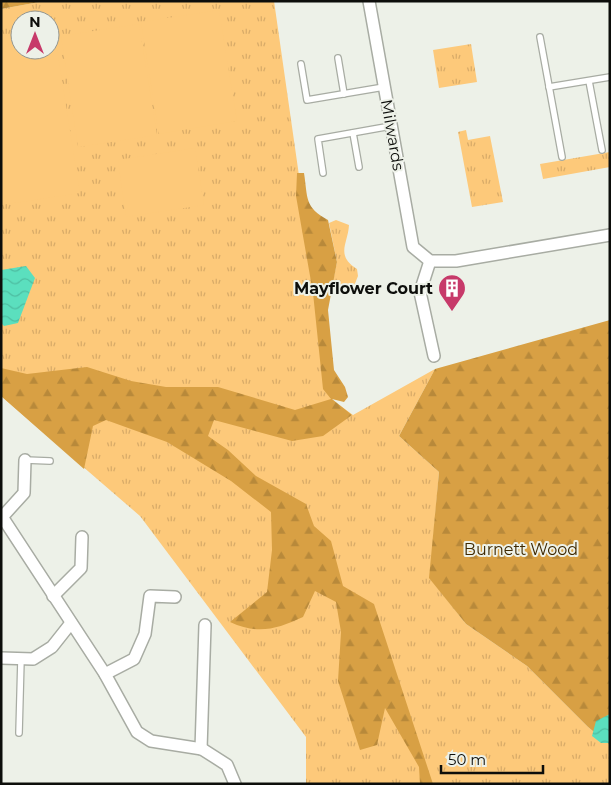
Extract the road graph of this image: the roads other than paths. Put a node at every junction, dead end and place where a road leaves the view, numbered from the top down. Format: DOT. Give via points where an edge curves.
graph roads {
  1 [pos="369,1"];
  2 [pos="540,37"];
  3 [pos="338,58"];
  4 [pos="301,64"];
  5 [pos="610,77"];
  6 [pos="589,81"];
  7 [pos="384,87"];
  8 [pos="549,87"];
  9 [pos="344,94"];
  10 [pos="391,126"];
  11 [pos="353,133"];
  12 [pos="602,150"];
  13 [pos="562,157"];
  14 [pos="359,167"];
  15 [pos="323,173"];
  16 [pos="610,235"];
  17 [pos="430,261"];
  18 [pos="434,356"];
  19 [pos="25,460"];
  20 [pos="50,460"];
  21 [pos="2,515"];
  22 [pos="82,537"];
  23 [pos="53,596"];
  24 [pos="175,597"];
  25 [pos="71,623"];
  26 [pos="205,625"];
  27 [pos="1,658"];
  28 [pos="21,658"];
  29 [pos="105,674"];
  30 [pos="19,734"];
  31 [pos="201,748"];
  32 [pos="235,784"];
  1 -- 7 [label="street, Milwards"];
  2 -- 8 [label="lane"];
  3 -- 9 [label="lane"];
  4 -- 9 [label="lane" via="307,100"];
  5 -- 6 [label="lane"];
  6 -- 8 [label="lane"];
  6 -- 12 [label="lane"];
  7 -- 9 [label="lane"];
  7 -- 10 [label="street, Milwards"];
  8 -- 13 [label="lane"];
  10 -- 11 [label="lane"];
  10 -- 17 [label="street, Milwards" via="413,247"];
  11 -- 14 [label="lane"];
  11 -- 15 [label="lane" via="318,139"];
  16 -- 17 [label="street" via="456,261"];
  17 -- 18 [label="street" via="420,292"];
  19 -- 20 [label="lane"];
  19 -- 21 [label="street" via="24,493"];
  21 -- 23 [label="street"];
  22 -- 23 [label="street" via="81,568"];
  23 -- 25 [label="street"];
  24 -- 29 [label="street" via="150,596 144,634 134,659"];
  25 -- 28 [label="street" via="52,647 32,659"];
  25 -- 29 [label="street"];
  26 -- 31 [label="street"];
  27 -- 28 [label="street"];
  28 -- 30 [label="lane"];
  29 -- 31 [label="street" via="137,732 152,741"];
  31 -- 32 [label="street" via="227,765"];
}
